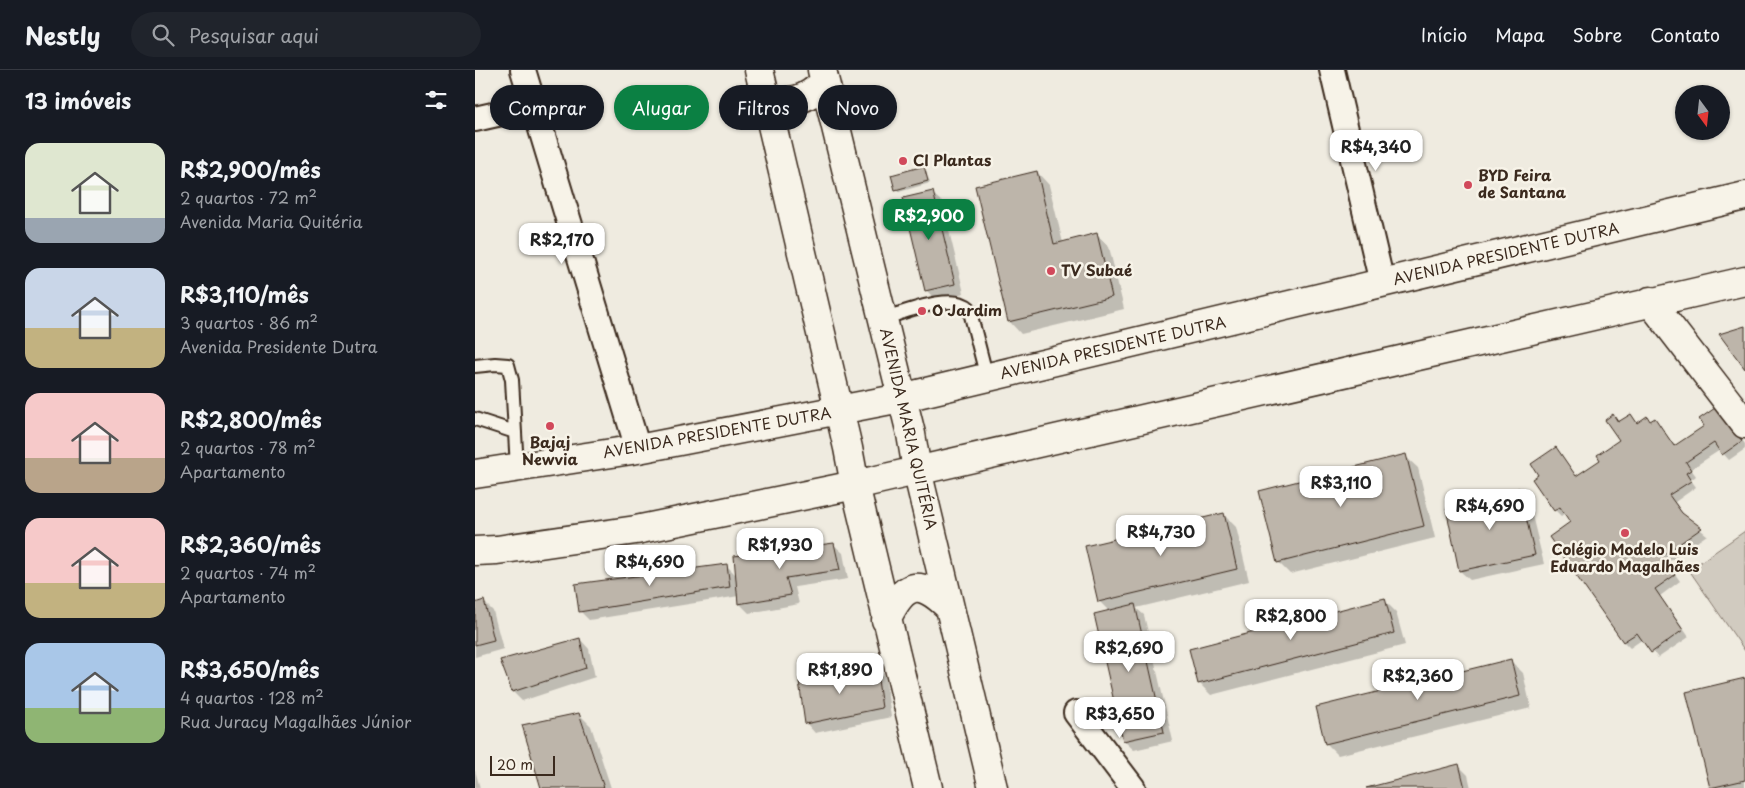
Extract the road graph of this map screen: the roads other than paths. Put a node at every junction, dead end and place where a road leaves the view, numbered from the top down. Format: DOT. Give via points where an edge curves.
graph roads {
  1 [pos="523,70"];
  2 [pos="759,70"];
  3 [pos="1332,70"];
  4 [pos="823,76"];
  5 [pos="527,85"];
  6 [pos="763,85"];
  7 [pos="808,96"];
  8 [pos="490,116"];
  9 [pos="475,119"];
  10 [pos="540,130"];
  11 [pos="774,130"];
  12 [pos="1745,196"];
  13 [pos="1745,281"];
  14 [pos="1383,283"];
  15 [pos="1650,301"];
  16 [pos="882,319"];
  17 [pos="475,366"];
  18 [pos="987,378"];
  19 [pos="901,398"];
  20 [pos="838,411"];
  21 [pos="475,419"];
  22 [pos="1745,424"];
  23 [pos="515,432"];
  24 [pos="638,449"];
  25 [pos="517,468"];
  26 [pos="917,470"];
  27 [pos="475,474"];
  28 [pos="855,485"];
  29 [pos="475,551"];
  30 [pos="949,606"];
  31 [pos="886,620"];
  32 [pos="1076,713"];
  33 [pos="928,788"];
  34 [pos="993,788"];
  35 [pos="1133,788"];
  1 -- 5 [label="street"];
  2 -- 6 [label="main road"];
  3 -- 14 [label="street"];
  4 -- 7 [label="main road"];
  4 -- 16 [label="main road, AVENIDA MARIA QUITÉRIA"];
  8 -- 9 [label="street"];
  10 -- 24 [label="street"];
  11 -- 20 [label="main road"];
  12 -- 14 [label="main road, AVENIDA PRESIDENTE DUTRA"];
  13 -- 15 [label="main road"];
  14 -- 18 [label="main road, AVENIDA PRESIDENTE DUTRA"];
  15 -- 22 [label="main road"];
  15 -- 26 [label="main road"];
  16 -- 18 [label="lane" via="949,301 965,304 969,308"];
  16 -- 19 [label="main road, AVENIDA MARIA QUITÉRIA"];
  17 -- 23 [label="lane" via="508,365"];
  18 -- 19 [label="main road, AVENIDA PRESIDENTE DUTRA"];
  19 -- 20 [label="main road, AVENIDA PRESIDENTE DUTRA"];
  19 -- 26 [label="main road, AVENIDA MARIA QUITÉRIA"];
  20 -- 24 [label="main road, AVENIDA PRESIDENTE DUTRA"];
  20 -- 28 [label="main road"];
  21 -- 23 [label="lane"];
  23 -- 25 [label="lane"];
  24 -- 25 [label="main road, AVENIDA PRESIDENTE DUTRA"];
  25 -- 27 [label="main road, AVENIDA PRESIDENTE DUTRA"];
  26 -- 28 [label="main road"];
  26 -- 30 [label="main road, AVENIDA MARIA QUITÉRIA"];
  28 -- 29 [label="main road" via="636,530"];
  28 -- 31 [label="main road"];
  30 -- 31 [label="main road" via="935,593 923,588 911,589 895,601"];
  30 -- 34 [label="main road, AVENIDA MARIA QUITÉRIA"];
  31 -- 33 [label="main road"];
  32 -- 35 [label="street"];
}
